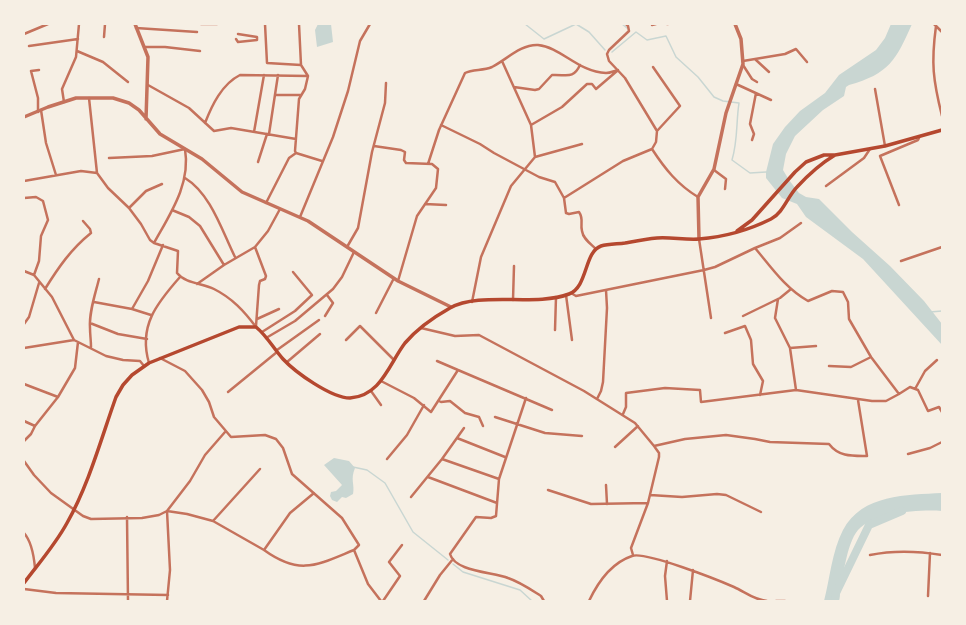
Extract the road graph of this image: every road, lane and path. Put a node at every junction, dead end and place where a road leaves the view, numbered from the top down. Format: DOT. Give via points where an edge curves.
graph roads {
  1 [pos="48,24"];
  2 [pos="79,24"];
  3 [pos="105,24"];
  4 [pos="201,24"];
  5 [pos="217,24"];
  6 [pos="265,24"];
  7 [pos="299,24"];
  8 [pos="370,24"];
  9 [pos="626,24"];
  10 [pos="656,24"];
  11 [pos="735,24"];
  12 [pos="652,25"];
  13 [pos="935,25"];
  14 [pos="136,26"];
  15 [pos="197,32"];
  16 [pos="942,32"];
  17 [pos="24,34"];
  18 [pos="238,34"];
  19 [pos="104,37"];
  20 [pos="78,39"];
  21 [pos="236,39"];
  22 [pos="30,46"];
  23 [pos="145,47"];
  24 [pos="77,51"];
  25 [pos="200,51"];
  26 [pos="756,60"];
  27 [pos="502,61"];
  28 [pos="807,62"];
  29 [pos="743,63"];
  30 [pos="301,65"];
  31 [pos="580,65"];
  32 [pos="652,67"];
  33 [pos="39,70"];
  34 [pos="618,70"];
  35 [pos="769,72"];
  36 [pos="264,75"];
  37 [pos="278,75"];
  38 [pos="308,76"];
  39 [pos="128,82"];
  40 [pos="757,82"];
  41 [pos="386,83"];
  42 [pos="736,84"];
  43 [pos="148,85"];
  44 [pos="514,87"];
  45 [pos="875,89"];
  46 [pos="756,93"];
  47 [pos="275,95"];
  48 [pos="301,95"];
  49 [pos="89,97"];
  50 [pos="771,100"];
  51 [pos="64,102"];
  52 [pos="147,107"];
  53 [pos="138,110"];
  54 [pos="40,111"];
  55 [pos="942,116"];
  56 [pos="24,117"];
  57 [pos="146,119"];
  58 [pos="205,123"];
  59 [pos="441,125"];
  60 [pos="531,125"];
  61 [pos="657,130"];
  62 [pos="942,130"];
  63 [pos="254,132"];
  64 [pos="268,134"];
  65 [pos="919,138"];
  66 [pos="296,139"];
  67 [pos="752,140"];
  68 [pos="582,144"];
  69 [pos="374,146"];
  70 [pos="885,146"];
  71 [pos="185,149"];
  72 [pos="652,149"];
  73 [pos="870,149"];
  74 [pos="296,153"];
  75 [pos="835,155"];
  76 [pos="535,157"];
  77 [pos="109,158"];
  78 [pos="322,161"];
  79 [pos="258,162"];
  80 [pos="428,164"];
  81 [pos="524,169"];
  82 [pos="713,170"];
  83 [pos="97,173"];
  84 [pos="56,175"];
  85 [pos="185,178"];
  86 [pos="24,181"];
  87 [pos="162,184"];
  88 [pos="826,186"];
  89 [pos="726,189"];
  90 [pos="698,197"];
  91 [pos="24,198"];
  92 [pos="564,198"];
  93 [pos="265,203"];
  94 [pos="424,204"];
  95 [pos="446,205"];
  96 [pos="899,205"];
  97 [pos="129,208"];
  98 [pos="280,209"];
  99 [pos="172,210"];
  100 [pos="300,217"];
  101 [pos="83,221"];
  102 [pos="801,223"];
  103 [pos="734,233"];
  104 [pos="699,239"];
  105 [pos="154,243"];
  106 [pos="163,245"];
  107 [pos="255,247"];
  108 [pos="347,247"];
  109 [pos="942,247"];
  110 [pos="754,248"];
  111 [pos="596,249"];
  112 [pos="354,252"];
  113 [pos="235,257"];
  114 [pos="901,261"];
  115 [pos="224,265"];
  116 [pos="514,266"];
  117 [pos="704,270"];
  118 [pos="24,271"];
  119 [pos="293,272"];
  120 [pos="34,275"];
  121 [pos="180,277"];
  122 [pos="394,278"];
  123 [pos="99,279"];
  124 [pos="398,281"];
  125 [pos="39,283"];
  126 [pos="197,284"];
  127 [pos="45,289"];
  128 [pos="791,289"];
  129 [pos="606,290"];
  130 [pos="571,293"];
  131 [pos="327,294"];
  132 [pos="566,295"];
  133 [pos="556,297"];
  134 [pos="778,299"];
  135 [pos="513,300"];
  136 [pos="94,302"];
  137 [pos="472,302"];
  138 [pos="279,308"];
  139 [pos="451,308"];
  140 [pos="132,309"];
  141 [pos="376,313"];
  142 [pos="151,315"];
  143 [pos="325,316"];
  144 [pos="743,316"];
  145 [pos="711,318"];
  146 [pos="257,319"];
  147 [pos="319,320"];
  148 [pos="90,323"];
  149 [pos="24,324"];
  150 [pos="256,327"];
  151 [pos="421,328"];
  152 [pos="555,330"];
  153 [pos="262,332"];
  154 [pos="725,333"];
  155 [pos="320,334"];
  156 [pos="266,338"];
  157 [pos="147,339"];
  158 [pos="74,340"];
  159 [pos="346,340"];
  160 [pos="572,340"];
  161 [pos="78,342"];
  162 [pos="816,346"];
  163 [pos="91,347"];
  164 [pos="24,348"];
  165 [pos="790,348"];
  166 [pos="278,351"];
  167 [pos="871,357"];
  168 [pos="160,358"];
  169 [pos="394,360"];
  170 [pos="937,360"];
  171 [pos="437,361"];
  172 [pos="287,362"];
  173 [pos="149,363"];
  174 [pos="144,366"];
  175 [pos="829,366"];
  176 [pos="458,370"];
  177 [pos="381,381"];
  178 [pos="24,384"];
  179 [pos="915,389"];
  180 [pos="370,390"];
  181 [pos="796,390"];
  182 [pos="228,392"];
  183 [pos="899,394"];
  184 [pos="760,396"];
  185 [pos="58,397"];
  186 [pos="526,398"];
  187 [pos="597,399"];
  188 [pos="439,400"];
  189 [pos="858,400"];
  190 [pos="382,405"];
  191 [pos="424,405"];
  192 [pos="552,410"];
  193 [pos="942,412"];
  194 [pos="623,414"];
  195 [pos="495,417"];
  196 [pos="24,421"];
  197 [pos="516,423"];
  198 [pos="35,426"];
  199 [pos="483,426"];
  200 [pos="638,426"];
  201 [pos="464,428"];
  202 [pos="226,432"];
  203 [pos="582,436"];
  204 [pos="457,438"];
  205 [pos="24,441"];
  206 [pos="942,442"];
  207 [pos="654,446"];
  208 [pos="615,447"];
  209 [pos="908,454"];
  210 [pos="505,457"];
  211 [pos="442,459"];
  212 [pos="387,460"];
  213 [pos="24,461"];
  214 [pos="260,469"];
  215 [pos="428,477"];
  216 [pos="499,479"];
  217 [pos="606,485"];
  218 [pos="548,490"];
  219 [pos="314,493"];
  220 [pos="650,495"];
  221 [pos="411,497"];
  222 [pos="497,503"];
  223 [pos="648,503"];
  224 [pos="606,504"];
  225 [pos="74,509"];
  226 [pos="167,511"];
  227 [pos="761,512"];
  228 [pos="127,517"];
  229 [pos="213,521"];
  230 [pos="24,533"];
  231 [pos="402,545"];
  232 [pos="264,550"];
  233 [pos="354,550"];
  234 [pos="930,553"];
  235 [pos="633,555"];
  236 [pos="870,555"];
  237 [pos="942,555"];
  238 [pos="453,559"];
  239 [pos="667,561"];
  240 [pos="35,568"];
  241 [pos="693,570"];
  242 [pos="24,583"];
  243 [pos="24,589"];
  244 [pos="128,595"];
  245 [pos="168,595"];
  246 [pos="928,596"];
  247 [pos="128,601"];
  248 [pos="168,601"];
  249 [pos="382,601"];
  250 [pos="424,601"];
  251 [pos="544,601"];
  252 [pos="589,601"];
  253 [pos="667,601"];
  254 [pos="690,601"];
  255 [pos="767,601"];
  256 [pos="776,601"];
  257 [pos="785,601"];
  1 -- 17 [label="street"];
  2 -- 20 [label="street"];
  3 -- 19 [label="street"];
  4 -- 5 [label="street"];
  6 -- 30 [label="street" via="267,63"];
  7 -- 30 [label="street"];
  8 -- 78 [label="street" via="360,41 344,104"];
  9 -- 34 [label="street" via="628,32 608,52 609,61"];
  10 -- 12 [label="street"];
  11 -- 29 [label="street" via="741,39"];
  13 -- 16 [label="street"];
  13 -- 55 [label="street" via="933,81"];
  14 -- 15 [label="street"];
  14 -- 23 [label="street"];
  18 -- 21 [label="street" via="257,37 257,40 238,42"];
  20 -- 22 [label="street"];
  20 -- 24 [label="street"];
  23 -- 25 [label="street"];
  23 -- 43 [label="street" via="148,57"];
  24 -- 39 [label="street" via="103,62"];
  24 -- 51 [label="street" via="62,89"];
  26 -- 28 [label="street" via="796,49"];
  26 -- 29 [label="street"];
  26 -- 35 [label="street"];
  27 -- 31 [label="street" via="524,48 540,45"];
  27 -- 44 [label="street"];
  27 -- 59 [label="street" via="488,68 465,73"];
  29 -- 40 [label="street" via="752,79"];
  29 -- 42 [label="street"];
  30 -- 38 [label="street"];
  31 -- 34 [label="street" via="608,73"];
  31 -- 44 [label="street" via="577,72 572,75 552,75 539,89"];
  32 -- 61 [label="street" via="680,106"];
  33 -- 54 [label="street" via="31,72"];
  34 -- 60 [label="street" via="596,89 592,84 587,84 562,107"];
  34 -- 61 [label="street"];
  36 -- 37 [label="street"];
  36 -- 58 [label="street" via="240,75 232,80 215,100"];
  36 -- 63 [label="street"];
  37 -- 38 [label="street"];
  37 -- 47 [label="street"];
  38 -- 48 [label="street"];
  41 -- 69 [label="street" via="385,103"];
  42 -- 46 [label="street"];
  42 -- 82 [label="street" via="729,102"];
  43 -- 52 [label="street"];
  43 -- 58 [label="street" via="189,108"];
  44 -- 60 [label="street"];
  45 -- 70 [label="street"];
  46 -- 50 [label="street"];
  46 -- 67 [label="street" via="750,124 754,134"];
  47 -- 48 [label="street"];
  47 -- 64 [label="street"];
  48 -- 66 [label="street"];
  49 -- 51 [label="street"];
  49 -- 53 [label="street" via="122,100"];
  49 -- 83 [label="street"];
  51 -- 54 [label="street"];
  52 -- 53 [label="street"];
  52 -- 57 [label="street"];
  53 -- 57 [label="street"];
  54 -- 56 [label="street"];
  54 -- 84 [label="street"];
  57 -- 71 [label="street" via="160,134"];
  58 -- 63 [label="street" via="214,132 226,128"];
  59 -- 80 [label="street"];
  59 -- 81 [label="street"];
  60 -- 76 [label="street"];
  61 -- 72 [label="street" via="656,142"];
  62 -- 65 [label="main road"];
  63 -- 64 [label="street"];
  64 -- 66 [label="street"];
  64 -- 79 [label="street"];
  65 -- 70 [label="main road"];
  65 -- 96 [label="street" via="880,156"];
  66 -- 74 [label="street"];
  68 -- 76 [label="street"];
  69 -- 80 [label="street" via="403,150 406,163"];
  69 -- 108 [label="street" via="358,228"];
  70 -- 73 [label="main road"];
  71 -- 77 [label="street" via="152,156"];
  71 -- 85 [label="street"];
  71 -- 93 [label="street" via="202,159 242,192"];
  72 -- 90 [label="street" via="664,168 678,183"];
  72 -- 92 [label="street" via="623,161"];
  73 -- 75 [label="main road"];
  73 -- 88 [label="street" via="864,158"];
  74 -- 78 [label="street"];
  74 -- 93 [label="street" via="289,158"];
  75 -- 103 [label="main road" via="816,167 773,218"];
  75 -- 103 [label="main road" via="824,155 806,162 752,220"];
  76 -- 81 [label="street"];
  78 -- 100 [label="street"];
  80 -- 94 [label="street" via="438,168 436,188"];
  81 -- 92 [label="street" via="554,182"];
  81 -- 137 [label="street" via="505,198 495,228 481,257"];
  82 -- 89 [label="street" via="726,179"];
  82 -- 90 [label="street"];
  83 -- 84 [label="street" via="81,171"];
  83 -- 97 [label="street" via="108,188"];
  84 -- 86 [label="street"];
  85 -- 99 [label="street"];
  85 -- 113 [label="street" via="192,182 207,201"];
  87 -- 97 [label="street" via="146,191"];
  90 -- 104 [label="street"];
  91 -- 120 [label="street" via="36,197 43,201 48,214"];
  92 -- 111 [label="street" via="566,213 579,212 582,218 582,231 588,242"];
  93 -- 98 [label="street"];
  94 -- 95 [label="street"];
  94 -- 124 [label="street"];
  97 -- 105 [label="street"];
  98 -- 100 [label="street"];
  98 -- 107 [label="street" via="268,231"];
  99 -- 105 [label="street"];
  99 -- 115 [label="street" via="189,217 200,226"];
  100 -- 108 [label="street"];
  101 -- 127 [label="street" via="91,234 60,264"];
  102 -- 110 [label="street" via="780,238"];
  103 -- 104 [label="main road"];
  104 -- 111 [label="main road" via="658,238 601,246"];
  104 -- 117 [label="street"];
  105 -- 106 [label="street"];
  106 -- 121 [label="street" via="178,251 177,273"];
  106 -- 140 [label="street" via="148,281"];
  107 -- 113 [label="street"];
  107 -- 146 [label="street" via="266,276 259,284"];
  108 -- 112 [label="street"];
  109 -- 114 [label="street"];
  110 -- 117 [label="street"];
  110 -- 128 [label="street"];
  111 -- 130 [label="main road" via="580,283"];
  112 -- 122 [label="street"];
  112 -- 131 [label="street" via="342,277"];
  113 -- 115 [label="street"];
  115 -- 126 [label="street"];
  116 -- 135 [label="street"];
  117 -- 129 [label="street"];
  117 -- 145 [label="street"];
  118 -- 120 [label="street"];
  119 -- 153 [label="street" via="312,295"];
  120 -- 125 [label="street"];
  121 -- 126 [label="street"];
  121 -- 142 [label="street" via="158,302"];
  122 -- 124 [label="street"];
  122 -- 141 [label="street"];
  123 -- 136 [label="street"];
  124 -- 139 [label="street"];
  125 -- 127 [label="street"];
  125 -- 149 [label="street" via="29,317"];
  126 -- 150 [label="street" via="213,288 242,308"];
  127 -- 158 [label="street" via="52,297"];
  128 -- 134 [label="street"];
  128 -- 167 [label="street" via="808,301 832,291 843,292 848,302 849,319"];
  129 -- 130 [label="street" via="585,296"];
  129 -- 187 [label="street" via="603,382"];
  130 -- 132 [label="main road"];
  131 -- 143 [label="street" via="333,303"];
  131 -- 156 [label="street" via="295,321"];
  132 -- 133 [label="main road"];
  132 -- 160 [label="street"];
  133 -- 135 [label="main road"];
  133 -- 152 [label="street"];
  134 -- 144 [label="street"];
  134 -- 165 [label="street" via="775,318"];
  135 -- 137 [label="main road"];
  136 -- 140 [label="street"];
  136 -- 148 [label="street"];
  137 -- 139 [label="main road"];
  138 -- 146 [label="street"];
  139 -- 151 [label="main road"];
  140 -- 142 [label="street"];
  142 -- 157 [label="street"];
  146 -- 150 [label="street"];
  147 -- 166 [label="street"];
  148 -- 157 [label="street" via="118,334"];
  148 -- 163 [label="street"];
  150 -- 153 [label="main road"];
  150 -- 168 [label="main road" via="239,327"];
  151 -- 169 [label="main road" via="406,342"];
  151 -- 187 [label="street" via="455,336 479,335"];
  153 -- 156 [label="main road"];
  154 -- 184 [label="street" via="745,326 751,340 753,364 763,381"];
  155 -- 172 [label="street"];
  156 -- 166 [label="main road"];
  157 -- 173 [label="street"];
  158 -- 161 [label="street"];
  158 -- 164 [label="street"];
  159 -- 169 [label="street" via="360,326"];
  161 -- 163 [label="street"];
  161 -- 185 [label="street" via="75,368"];
  162 -- 165 [label="street"];
  163 -- 174 [label="street" via="106,356 140,361"];
  165 -- 181 [label="street"];
  166 -- 172 [label="main road"];
  166 -- 182 [label="street"];
  167 -- 175 [label="street" via="851,367"];
  167 -- 183 [label="street"];
  168 -- 173 [label="main road"];
  168 -- 202 [label="street" via="185,372 202,390 210,402 214,417"];
  169 -- 177 [label="main road"];
  170 -- 179 [label="street" via="925,371"];
  171 -- 176 [label="street"];
  172 -- 180 [label="main road" via="303,376 342,397 354,397"];
  173 -- 174 [label="main road"];
  174 -- 225 [label="main road" via="123,385 116,397"];
  176 -- 186 [label="street"];
  176 -- 188 [label="street"];
  177 -- 180 [label="main road"];
  177 -- 191 [label="street"];
  178 -- 185 [label="street"];
  179 -- 183 [label="street" via="910,387"];
  179 -- 193 [label="street" via="918,390 928,410 939,407"];
  180 -- 190 [label="street"];
  181 -- 184 [label="street"];
  181 -- 189 [label="street"];
  183 -- 189 [label="street" via="886,401"];
  184 -- 194 [label="street" via="701,402 700,390 665,388 626,393"];
  185 -- 198 [label="street"];
  186 -- 192 [label="street"];
  186 -- 197 [label="street"];
  187 -- 194 [label="street"];
  188 -- 191 [label="street" via="431,412"];
  188 -- 199 [label="street" via="450,401 466,413 479,417"];
  189 -- 207 [label="street" via="867,456 835,452 829,444 770,442 726,435 685,439"];
  191 -- 212 [label="street" via="408,435"];
  194 -- 200 [label="street"];
  195 -- 197 [label="street"];
  196 -- 198 [label="street"];
  197 -- 203 [label="street" via="545,432"];
  197 -- 210 [label="street"];
  198 -- 205 [label="street"];
  200 -- 207 [label="street"];
  200 -- 208 [label="street"];
  201 -- 204 [label="street"];
  202 -- 219 [label="street" via="231,437 265,435 276,439 283,448 292,474"];
  202 -- 226 [label="street" via="204,455 190,481"];
  204 -- 210 [label="street"];
  204 -- 211 [label="street"];
  206 -- 209 [label="street"];
  207 -- 220 [label="street" via="659,452"];
  210 -- 216 [label="street"];
  211 -- 215 [label="street"];
  211 -- 216 [label="street"];
  213 -- 225 [label="street" via="51,493"];
  214 -- 229 [label="street"];
  215 -- 221 [label="street"];
  215 -- 222 [label="street"];
  216 -- 222 [label="street"];
  217 -- 224 [label="street"];
  218 -- 224 [label="street" via="592,504"];
  219 -- 232 [label="street" via="290,513"];
  219 -- 233 [label="street" via="342,518 360,545"];
  220 -- 223 [label="street"];
  220 -- 227 [label="street" via="722,495"];
  222 -- 238 [label="street" via="495,517 478,516 472,522 451,551 450,556"];
  223 -- 224 [label="street"];
  223 -- 235 [label="street" via="631,548"];
  225 -- 228 [label="street" via="91,519"];
  225 -- 240 [label="main road" via="50,551"];
  226 -- 228 [label="street" via="142,518"];
  226 -- 229 [label="street"];
  226 -- 245 [label="street" via="170,570"];
  228 -- 244 [label="street"];
  229 -- 232 [label="street"];
  230 -- 240 [label="street" via="34,557"];
  231 -- 249 [label="street" via="389,562 400,576"];
  232 -- 233 [label="street" via="277,560 296,566 316,566"];
  233 -- 249 [label="street" via="368,584"];
  234 -- 236 [label="street"];
  234 -- 237 [label="street"];
  234 -- 246 [label="street"];
  235 -- 239 [label="street"];
  235 -- 252 [label="street" via="611,568 595,588"];
  238 -- 250 [label="street"];
  238 -- 251 [label="street" via="468,568 508,577 541,596"];
  239 -- 241 [label="street"];
  239 -- 253 [label="street"];
  240 -- 242 [label="main road"];
  241 -- 254 [label="street"];
  241 -- 255 [label="street" via="733,586 758,600"];
  243 -- 244 [label="street" via="56,593"];
  244 -- 245 [label="street"];
  244 -- 247 [label="street"];
  245 -- 248 [label="street"];
  256 -- 257 [label="street"];
}
